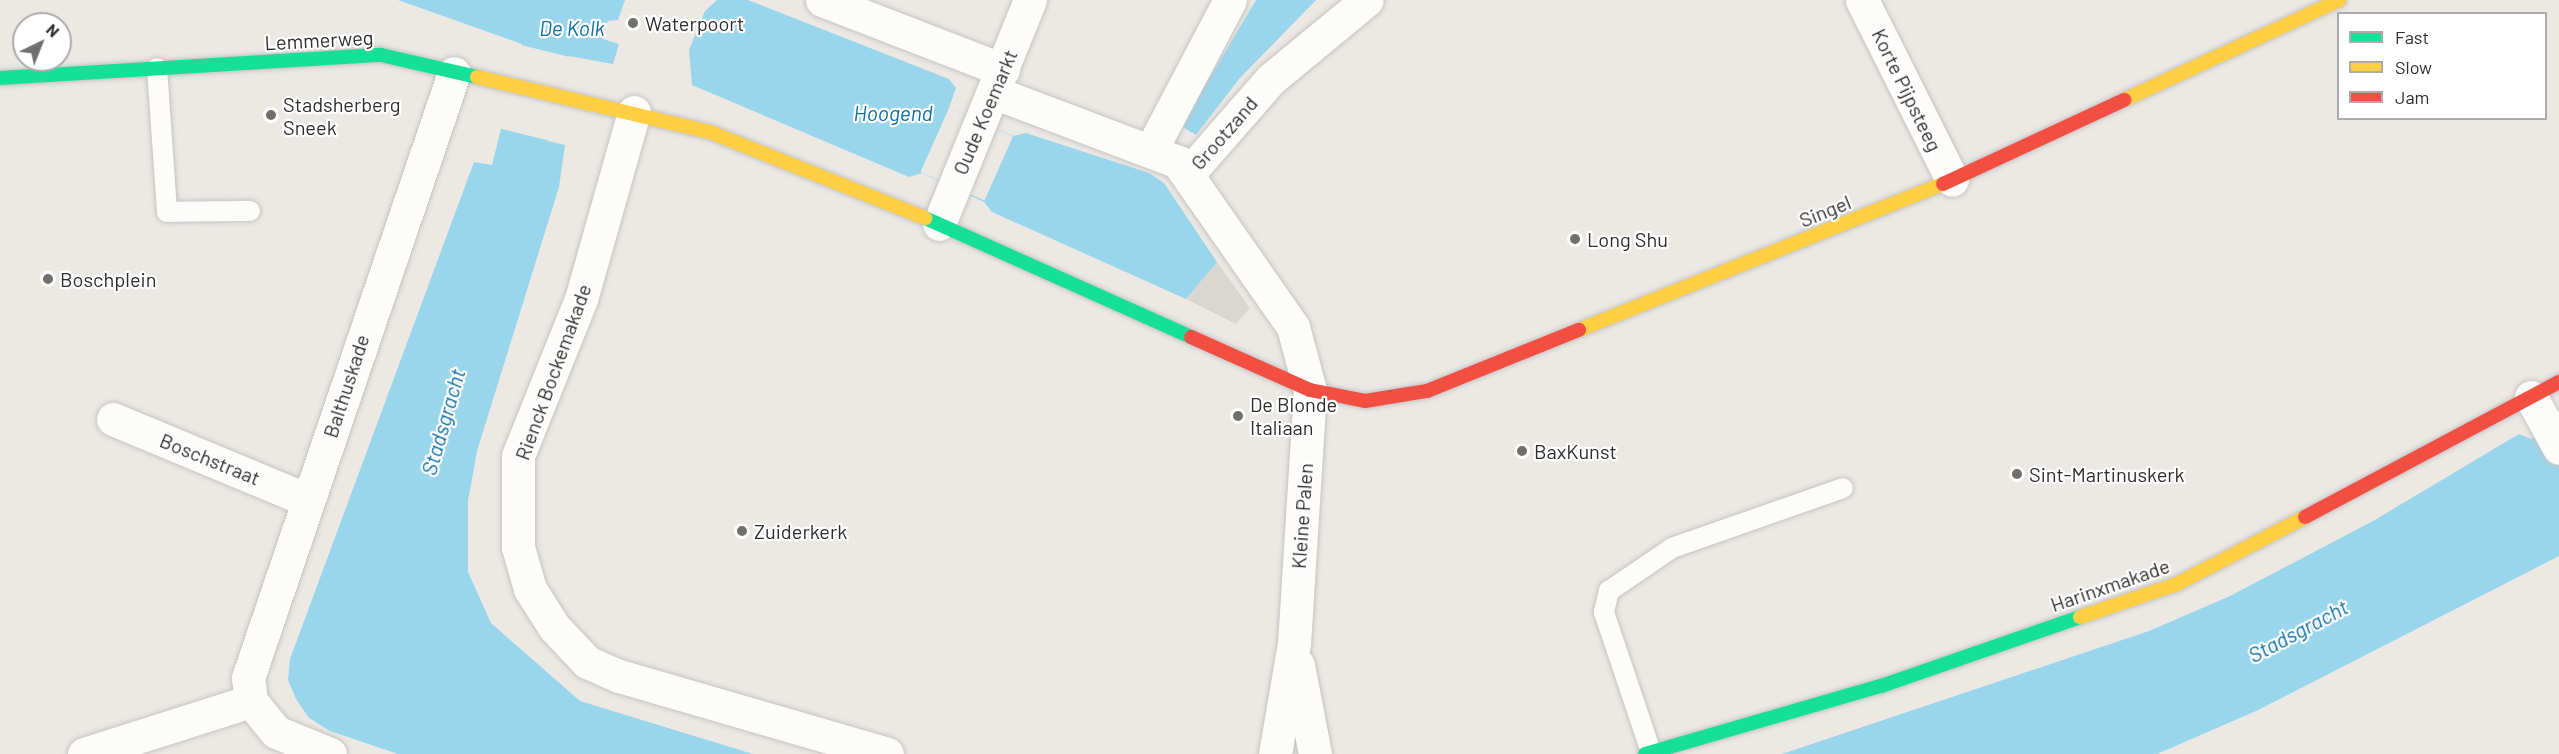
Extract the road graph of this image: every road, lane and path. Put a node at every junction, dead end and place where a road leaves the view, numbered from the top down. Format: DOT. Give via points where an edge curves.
graph roads {
  1 [pos="822,0"];
  2 [pos="1030,0"];
  3 [pos="1230,0"];
  4 [pos="1367,0"];
  5 [pos="1862,0"];
  6 [pos="2339,0"];
  7 [pos="157,68"];
  8 [pos="454,73"];
  9 [pos="0,78"];
  10 [pos="998,81"];
  11 [pos="634,112"];
  12 [pos="1152,148"];
  13 [pos="1188,174"];
  14 [pos="1952,180"];
  15 [pos="250,211"];
  16 [pos="939,224"];
  17 [pos="1310,390"];
  18 [pos="2548,412"];
  19 [pos="113,419"];
  20 [pos="1843,488"];
  21 [pos="308,500"];
  22 [pos="1294,643"];
  23 [pos="251,701"];
  24 [pos="1648,753"];
  25 [pos="84,754"];
  26 [pos="330,754"];
  27 [pos="887,754"];
  28 [pos="1275,754"];
  29 [pos="1315,754"];
  1 -- 10 [label="street"];
  2 -- 10 [label="street, Oude Koemarkt"];
  3 -- 12 [label="street"];
  4 -- 13 [label="street, Grootzand" via="1271,79"];
  5 -- 14 [label="street, Korte Pijpsteeg"];
  6 -- 14 [label="main road, Singel"];
  7 -- 8 [label="main road, Lemmerweg" via="381,55"];
  7 -- 9 [label="main road, Lemmerweg"];
  7 -- 15 [label="lane" via="166,212"];
  8 -- 11 [label="main road, Lemmerweg"];
  8 -- 21 [label="street, Balthuskade"];
  10 -- 12 [label="street"];
  10 -- 16 [label="street, Oude Koemarkt"];
  11 -- 16 [label="main road" via="710,132"];
  11 -- 27 [label="street, Rienck Bockemakade" via="581,299 519,456 514,501 518,547 530,589 554,627 587,662 619,676"];
  12 -- 13 [label="street, Grootzand"];
  13 -- 17 [label="street" via="1293,327"];
  14 -- 17 [label="main road, Singel" via="1426,391 1365,401"];
  16 -- 17 [label="main road"];
  17 -- 22 [label="street, Kleine Palen"];
  18 -- 24 [label="main road, Harinxmakade" via="2177,584 1881,686"];
  19 -- 21 [label="street, Boschstraat"];
  20 -- 24 [label="lane" via="1672,548 1609,591 1604,612"];
  21 -- 23 [label="street, Balthuskade" via="248,678"];
  22 -- 28 [label="street, Kleine Palen"];
  22 -- 29 [label="street, Kleine Palen"];
  23 -- 25 [label="street"];
  23 -- 26 [label="street" via="276,732"];
}
